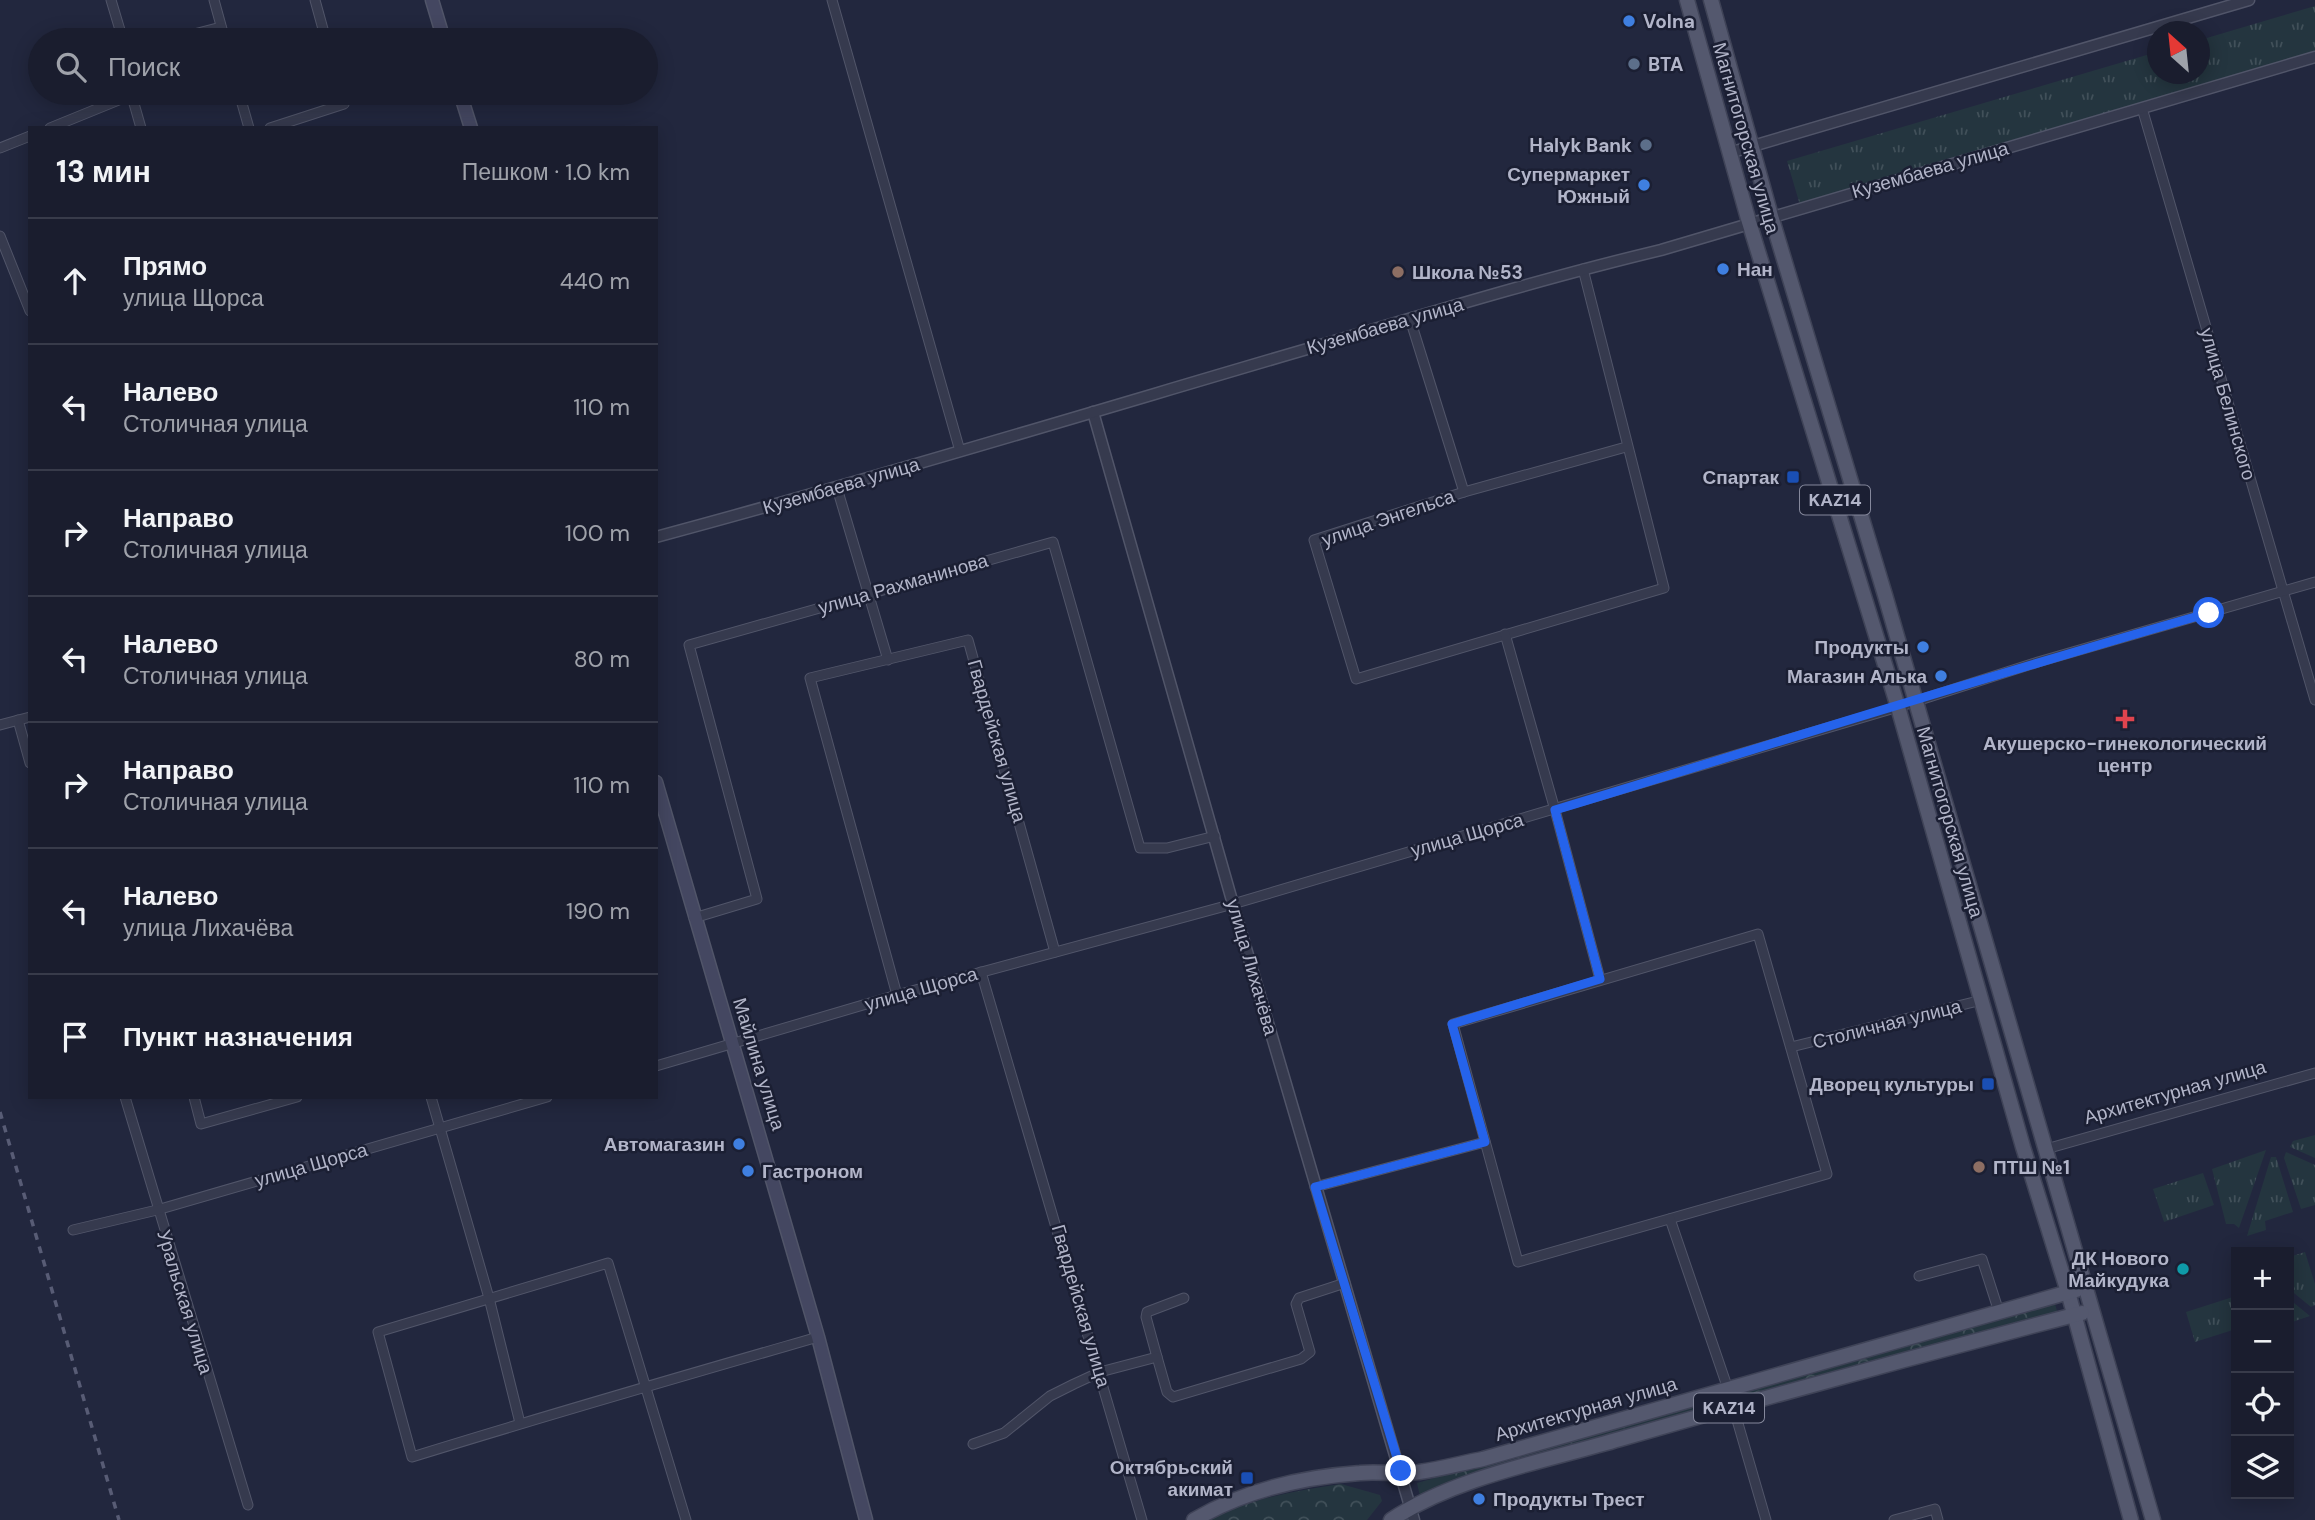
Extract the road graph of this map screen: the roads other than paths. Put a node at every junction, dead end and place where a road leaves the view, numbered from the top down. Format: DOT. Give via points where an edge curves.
graph roads {
  1 [pos="111,0"];
  2 [pos="214,0"];
  3 [pos="315,0"];
  4 [pos="432,0"];
  5 [pos="832,0"];
  6 [pos="1686,0"];
  7 [pos="1711,0"];
  8 [pos="2249,0"];
  9 [pos="221,27"];
  10 [pos="119,28"];
  11 [pos="217,28"];
  12 [pos="323,28"];
  13 [pos="440,28"];
  14 [pos="2315,57"];
  15 [pos="105,105"];
  16 [pos="134,105"];
  17 [pos="242,105"];
  18 [pos="342,105"];
  19 [pos="464,105"];
  20 [pos="2142,108"];
  21 [pos="299,123"];
  22 [pos="55,126"];
  23 [pos="140,126"];
  24 [pos="247,126"];
  25 [pos="282,126"];
  26 [pos="470,126"];
  27 [pos="28,137"];
  28 [pos="1753,146"];
  29 [pos="0,148"];
  30 [pos="1729,153"];
  31 [pos="1771,216"];
  32 [pos="1749,222"];
  33 [pos="0,236"];
  34 [pos="1583,269"];
  35 [pos="28,306"];
  36 [pos="1410,319"];
  37 [pos="1093,412"];
  38 [pos="1626,447"];
  39 [pos="960,451"];
  40 [pos="838,488"];
  41 [pos="1464,492"];
  42 [pos="658,536"];
  43 [pos="2315,582"];
  44 [pos="2283,592"];
  45 [pos="869,594"];
  46 [pos="1505,634"];
  47 [pos="888,660"];
  48 [pos="1916,700"];
  49 [pos="2315,700"];
  50 [pos="1898,707"];
  51 [pos="28,718"];
  52 [pos="18,720"];
  53 [pos="0,725"];
  54 [pos="28,756"];
  55 [pos="658,789"];
  56 [pos="1555,810"];
  57 [pos="1215,836"];
  58 [pos="1233,904"];
  59 [pos="694,918"];
  60 [pos="1055,952"];
  61 [pos="981,972"];
  62 [pos="1600,979"];
  63 [pos="897,995"];
  64 [pos="1982,1000"];
  65 [pos="733,1043"];
  66 [pos="1791,1047"];
  67 [pos="658,1065"];
  68 [pos="2315,1073"];
  69 [pos="126,1099"];
  70 [pos="195,1099"];
  71 [pos="290,1099"];
  72 [pos="432,1099"];
  73 [pos="540,1099"];
  74 [pos="439,1129"];
  75 [pos="1485,1142"];
  76 [pos="2046,1150"];
  77 [pos="1315,1187"];
  78 [pos="158,1210"];
  79 [pos="1670,1219"];
  80 [pos="73,1230"];
  81 [pos="1919,1276"];
  82 [pos="1345,1283"];
  83 [pos="2087,1286"];
  84 [pos="2068,1292"];
  85 [pos="489,1298"];
  86 [pos="1184,1298"];
  87 [pos="2093,1310"];
  88 [pos="1999,1312"];
  89 [pos="2074,1315"];
  90 [pos="818,1337"];
  91 [pos="1157,1357"];
  92 [pos="1100,1372"];
  93 [pos="646,1387"];
  94 [pos="1728,1389"];
  95 [pos="1733,1407"];
  96 [pos="520,1423"];
  97 [pos="973,1444"];
  98 [pos="1401,1471"];
  99 [pos="248,1506"];
  100 [pos="1412,1514"];
  101 [pos="686,1520"];
  102 [pos="866,1520"];
  103 [pos="1142,1520"];
  104 [pos="1194,1520"];
  105 [pos="1391,1520"];
  106 [pos="1766,1520"];
  107 [pos="1894,1520"];
  108 [pos="1938,1520"];
  109 [pos="2131,1520"];
  110 [pos="2153,1520"];
  1 -- 10 [label="street"];
  2 -- 9 [label="street"];
  3 -- 12 [label="street"];
  4 -- 13 [label="main road"];
  5 -- 39 [label="street"];
  6 -- 30 [label="main road, Магнитогорская улица / KAZ14"];
  7 -- 28 [label="main road, Магнитогорская улица / KAZ14"];
  8 -- 28 [label="street"];
  9 -- 11 [label="street"];
  14 -- 20 [label="street, Кузембаева улица"];
  15 -- 22 [label="street"];
  16 -- 23 [label="street"];
  17 -- 24 [label="street"];
  18 -- 21 [label="street"];
  19 -- 26 [label="main road"];
  20 -- 31 [label="street, Кузембаева улица"];
  20 -- 44 [label="street, улица Белинского"];
  21 -- 25 [label="street"];
  27 -- 29 [label="street"];
  28 -- 30 [label="street"];
  28 -- 31 [label="main road, Магнитогорская улица / KAZ14"];
  30 -- 32 [label="main road, Магнитогорская улица / KAZ14"];
  31 -- 32 [label="street, Кузембаева улица"];
  31 -- 48 [label="main road, Магнитогорская улица / KAZ14"];
  32 -- 34 [label="street, Кузембаева улица"];
  32 -- 50 [label="main road, Магнитогорская улица / KAZ14"];
  33 -- 35 [label="street"];
  34 -- 36 [label="street, Кузембаева улица"];
  34 -- 38 [label="street, улица Энгельса"];
  36 -- 37 [label="street, Кузембаева улица"];
  36 -- 41 [label="street, улица Энгельса"];
  37 -- 39 [label="street, Кузембаева улица"];
  37 -- 57 [label="street, улица Лихачёва"];
  38 -- 41 [label="street, улица Энгельса"];
  38 -- 46 [label="street, улица Энгельса" via="1664,588"];
  39 -- 40 [label="street, Кузембаева улица"];
  40 -- 42 [label="street, Кузембаева улица"];
  40 -- 45 [label="street"];
  41 -- 46 [label="street, улица Энгельса" via="1314,540 1356,678"];
  43 -- 44 [label="street, улица Щорса"];
  44 -- 48 [label="street, улица Щорса"];
  44 -- 49 [label="street, улица Белинского"];
  45 -- 47 [label="street"];
  45 -- 57 [label="street, улица Рахманинова" via="1053,542 1140,848 1167,848"];
  45 -- 59 [label="street, улица Рахманинова" via="689,645 757,899"];
  46 -- 56 [label="street"];
  47 -- 60 [label="street, Гвардейская улица" via="968,640"];
  47 -- 63 [label="street, Гвардейская улица" via="810,678"];
  48 -- 50 [label="street, улица Щорса"];
  48 -- 76 [label="main road, Магнитогорская улица / KAZ14"];
  50 -- 56 [label="street, улица Щорса"];
  50 -- 64 [label="main road, Магнитогорская улица / KAZ14"];
  51 -- 52 [label="street"];
  52 -- 53 [label="street"];
  52 -- 54 [label="street"];
  55 -- 59 [label="main road, Майлина улица"];
  56 -- 58 [label="street, улица Щорса"];
  56 -- 62 [label="street"];
  57 -- 58 [label="street, улица Лихачёва"];
  58 -- 60 [label="street, улица Щорса"];
  58 -- 77 [label="street, улица Лихачёва"];
  59 -- 65 [label="main road, Майлина улица"];
  60 -- 61 [label="street, улица Щорса"];
  61 -- 63 [label="street, улица Щорса"];
  61 -- 92 [label="street, Гвардейская улица"];
  62 -- 66 [label="street, Столичная улица" via="1758,934"];
  62 -- 75 [label="street, Столичная улица" via="1452,1024"];
  63 -- 65 [label="street, улица Щорса"];
  64 -- 66 [label="street, Столичная улица"];
  64 -- 84 [label="main road, Магнитогорская улица / KAZ14"];
  65 -- 67 [label="street, улица Щорса"];
  65 -- 90 [label="main road, Майлина улица"];
  66 -- 79 [label="street, Столичная улица" via="1827,1174"];
  68 -- 76 [label="street, Архитектурная улица"];
  69 -- 78 [label="street, Уральская улица"];
  70 -- 71 [label="street" via="201,1124"];
  72 -- 74 [label="street"];
  73 -- 74 [label="street, улица Щорса"];
  74 -- 78 [label="street, улица Щорса"];
  74 -- 85 [label="street"];
  75 -- 77 [label="street"];
  75 -- 79 [label="street, Столичная улица" via="1518,1262"];
  76 -- 83 [label="main road, Магнитогорская улица / KAZ14"];
  77 -- 82 [label="street, улица Лихачёва"];
  78 -- 80 [label="street, улица Щорса"];
  78 -- 99 [label="street, Уральская улица"];
  79 -- 94 [label="street"];
  81 -- 88 [label="street" via="1982,1259"];
  82 -- 91 [label="street" via="1299,1298 1296,1304 1310,1352 1301,1359 1173,1397 1167,1392"];
  82 -- 98 [label="street, улица Лихачёва"];
  83 -- 84 [label="main road"];
  83 -- 87 [label="main road, Магнитогорская улица / KAZ14"];
  84 -- 88 [label="main road, Архитектурная улица / KAZ14"];
  84 -- 89 [label="main road, Магнитогорская улица / KAZ14"];
  85 -- 93 [label="street" via="608,1263"];
  85 -- 96 [label="street"];
  85 -- 96 [label="street" via="378,1332 412,1457"];
  86 -- 91 [label="street" via="1147,1312"];
  87 -- 89 [label="main road"];
  87 -- 110 [label="main road, Магнитогорская улица"];
  88 -- 94 [label="main road, Архитектурная улица / KAZ14"];
  89 -- 95 [label="main road, Архитектурная улица / KAZ14"];
  89 -- 109 [label="main road, Магнитогорская улица"];
  90 -- 93 [label="street"];
  90 -- 102 [label="main road, Майлина улица"];
  91 -- 92 [label="street"];
  92 -- 97 [label="street" via="1050,1396 1004,1433"];
  92 -- 103 [label="street, Гвардейская улица"];
  93 -- 96 [label="street"];
  93 -- 101 [label="street"];
  94 -- 95 [label="street"];
  94 -- 98 [label="main road, Архитектурная улица / KAZ14" via="1483,1459 1416,1473"];
  95 -- 100 [label="main road, Архитектурная улица / KAZ14" via="1442,1493"];
  95 -- 106 [label="street"];
  98 -- 100 [label="street, улица Лихачёва"];
  98 -- 104 [label="main road, Архитектурная улица / KAZ14" via="1286,1485 1228,1502"];
  100 -- 105 [label="main road, Архитектурная улица / KAZ14"];
  107 -- 108 [label="street" via="1935,1509"];
}
